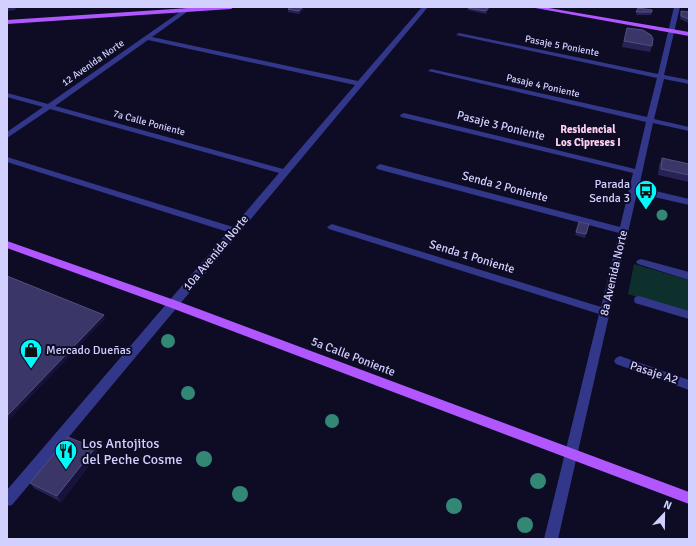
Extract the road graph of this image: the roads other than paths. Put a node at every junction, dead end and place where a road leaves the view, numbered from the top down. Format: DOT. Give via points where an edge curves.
graph roads {
  1 [pos="231,7"];
  2 [pos="425,7"];
  3 [pos="533,7"];
  4 [pos="677,7"];
  5 [pos="188,9"];
  6 [pos="7,22"];
  7 [pos="672,31"];
  8 [pos="689,34"];
  9 [pos="459,35"];
  10 [pos="148,38"];
  11 [pos="431,71"];
  12 [pos="661,76"];
  13 [pos="689,82"];
  14 [pos="360,84"];
  15 [pos="7,95"];
  16 [pos="49,107"];
  17 [pos="404,115"];
  18 [pos="651,121"];
  19 [pos="689,129"];
  20 [pos="7,136"];
  21 [pos="7,159"];
  22 [pos="380,167"];
  23 [pos="285,172"];
  24 [pos="638,172"];
  25 [pos="634,188"];
  26 [pos="689,202"];
  27 [pos="332,227"];
  28 [pos="234,231"];
  29 [pos="624,231"];
  30 [pos="7,244"];
  31 [pos="640,262"];
  32 [pos="689,276"];
  33 [pos="639,300"];
  34 [pos="173,304"];
  35 [pos="605,312"];
  36 [pos="689,315"];
  37 [pos="620,361"];
  38 [pos="689,385"];
  39 [pos="571,454"];
  40 [pos="689,498"];
  41 [pos="7,500"];
  42 [pos="550,539"];
  1 -- 5 [label="main road"];
  2 -- 14 [label="street, 10a Avenida Norte"];
  3 -- 7 [label="main road"];
  4 -- 7 [label="street, 8a Avenida Norte"];
  5 -- 6 [label="main road"];
  5 -- 10 [label="street, 12 Avenida Norte"];
  7 -- 8 [label="main road"];
  7 -- 12 [label="street, 8a Avenida Norte"];
  9 -- 12 [label="street, Pasaje 5 Poniente"];
  10 -- 14 [label="street"];
  10 -- 16 [label="street, 12 Avenida Norte"];
  11 -- 18 [label="street, Pasaje 4 Poniente"];
  12 -- 13 [label="street, Pasaje 5 Poniente"];
  12 -- 18 [label="street, 8a Avenida Norte"];
  14 -- 23 [label="street, 10a Avenida Norte"];
  15 -- 16 [label="street, 7a Calle Poniente"];
  16 -- 20 [label="street, 12 Avenida Norte"];
  16 -- 23 [label="street, 7a Calle Poniente"];
  17 -- 24 [label="street, Pasaje 3 Poniente"];
  18 -- 19 [label="street, Pasaje 4 Poniente"];
  18 -- 24 [label="street, 8a Avenida Norte"];
  21 -- 28 [label="street"];
  22 -- 29 [label="street, Senda 2 Poniente"];
  23 -- 28 [label="street, 10a Avenida Norte"];
  24 -- 25 [label="street, 8a Avenida Norte"];
  25 -- 26 [label="street"];
  25 -- 29 [label="street, 8a Avenida Norte"];
  27 -- 35 [label="street, Senda 1 Poniente"];
  28 -- 34 [label="street, 10a Avenida Norte"];
  29 -- 35 [label="street, 8a Avenida Norte"];
  30 -- 34 [label="main road, 5a Calle Poniente"];
  31 -- 32 [label="street"];
  33 -- 36 [label="street"];
  34 -- 39 [label="main road, 5a Calle Poniente"];
  34 -- 41 [label="street, 10a Avenida Norte"];
  35 -- 39 [label="street, 8a Avenida Norte"];
  37 -- 38 [label="street, Pasaje A2"];
  39 -- 40 [label="main road, 5a Calle Poniente"];
  39 -- 42 [label="street, 8a Avenida Norte"];
}
